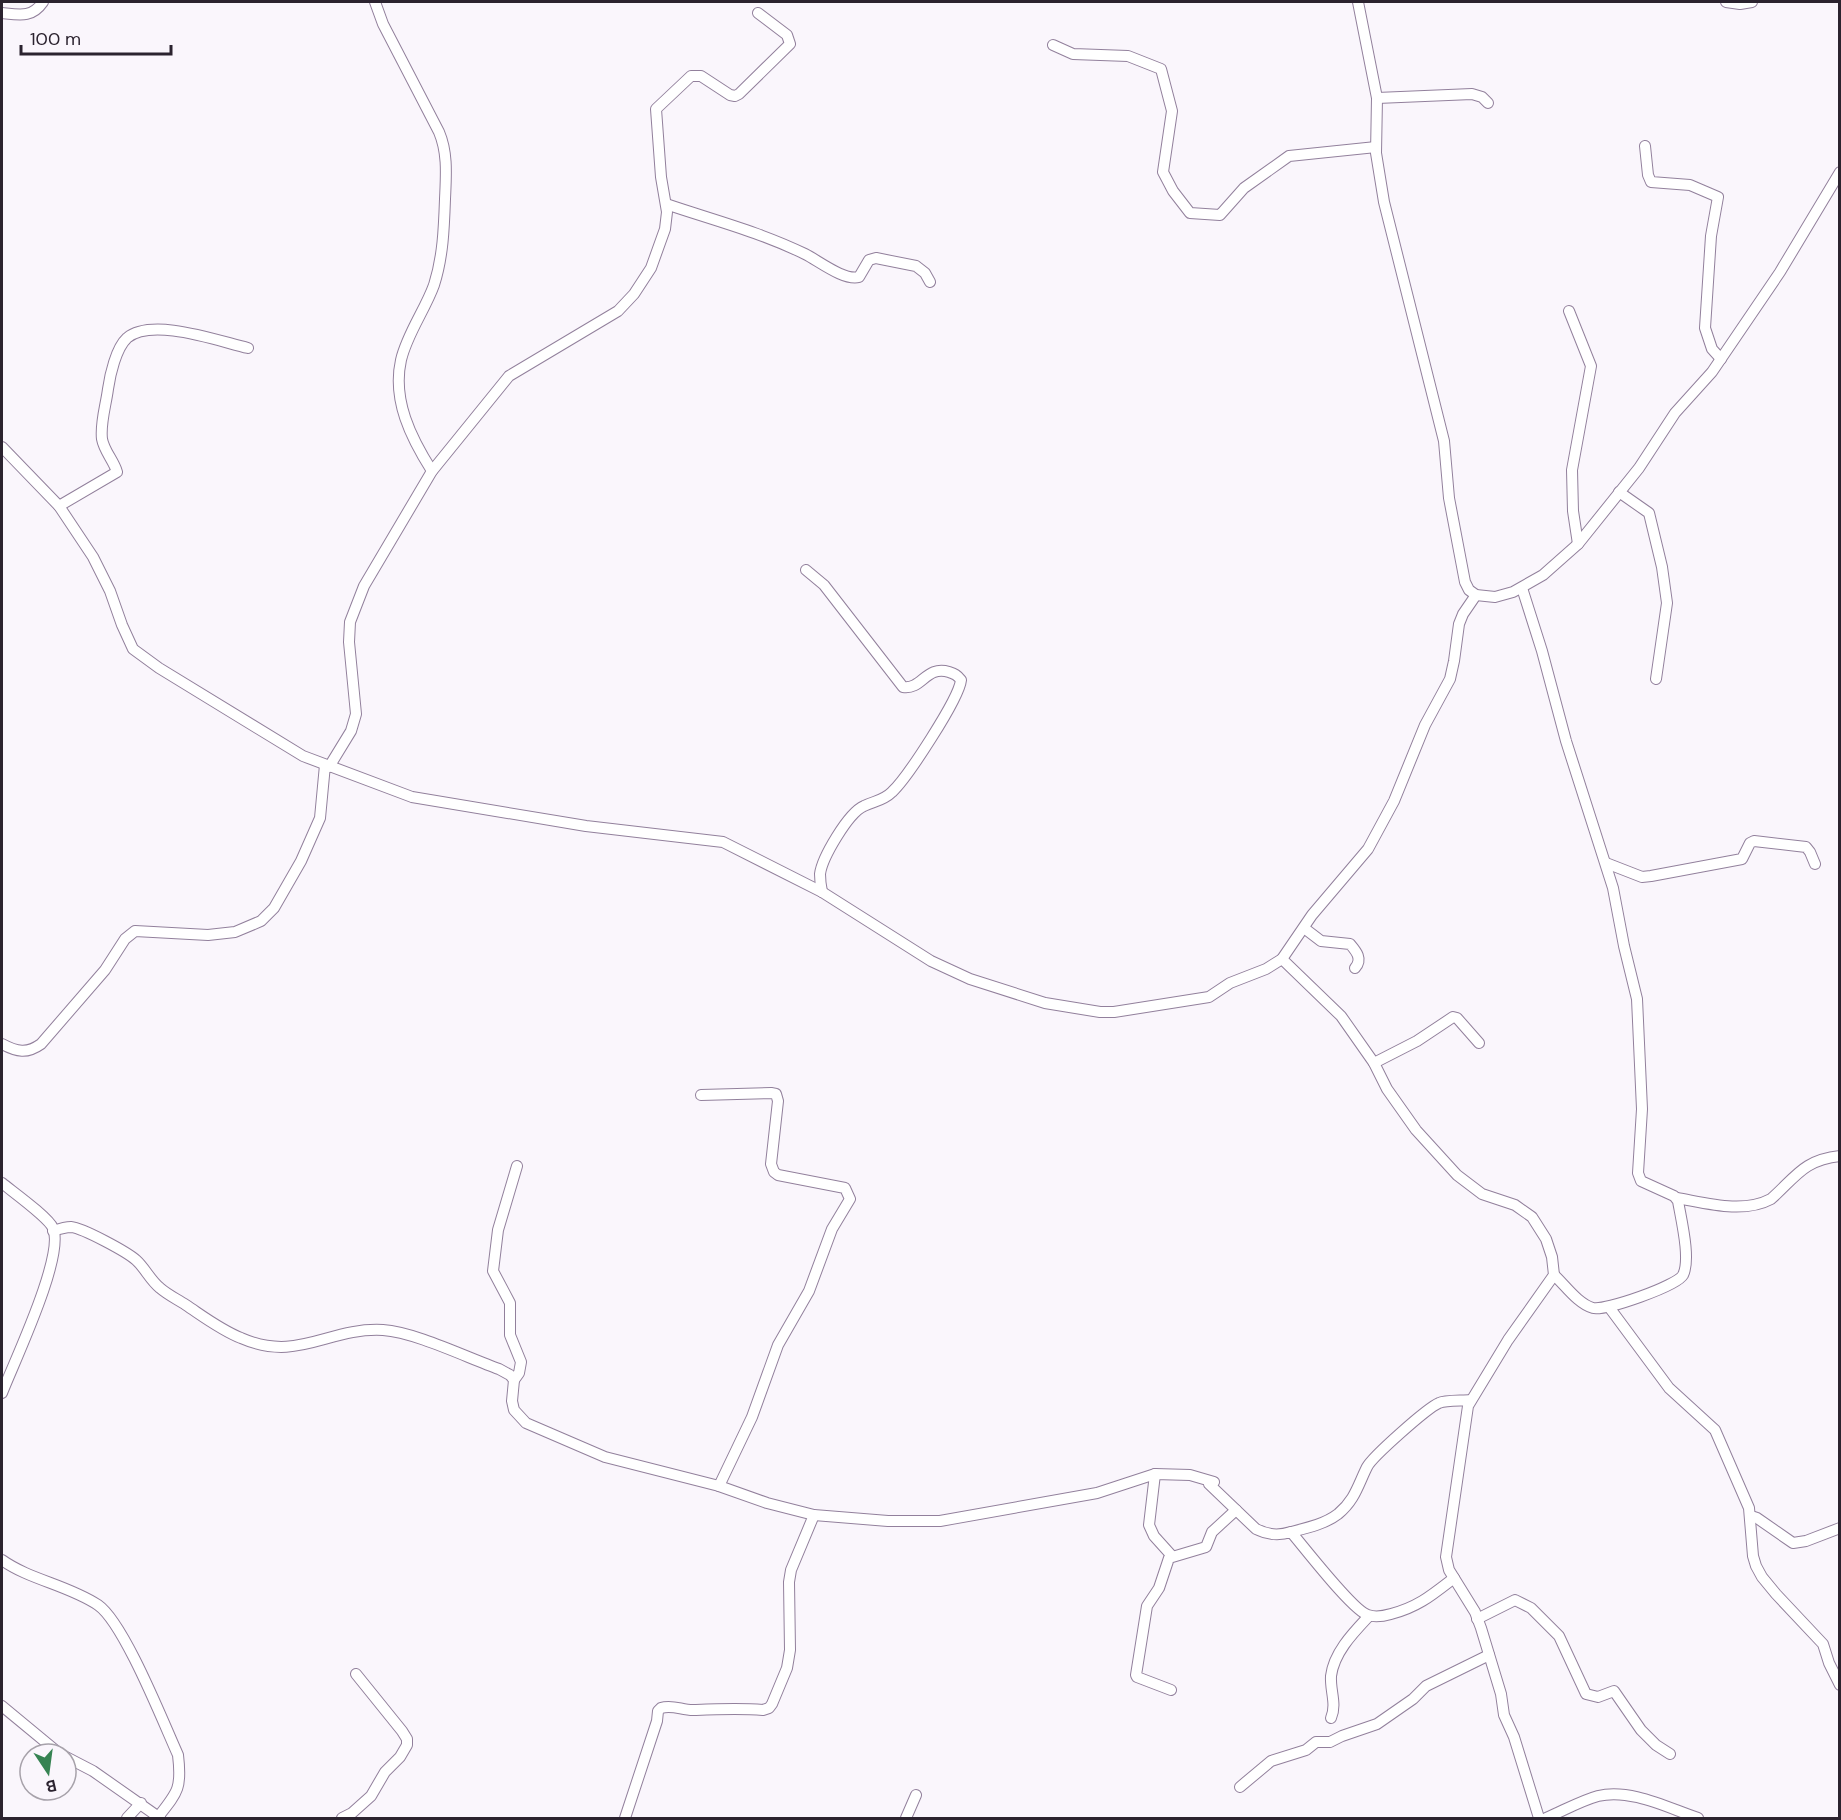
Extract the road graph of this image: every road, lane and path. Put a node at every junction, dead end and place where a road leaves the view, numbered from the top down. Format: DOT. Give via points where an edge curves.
graph roads {
  1 [pos="44,2"];
  2 [pos="375,2"];
  3 [pos="1358,2"];
  4 [pos="1726,2"];
  5 [pos="1752,2"];
  6 [pos="2,13"];
  7 [pos="758,13"];
  8 [pos="1053,45"];
  9 [pos="1377,98"];
  10 [pos="1488,103"];
  11 [pos="1645,146"];
  12 [pos="1376,147"];
  13 [pos="1839,172"];
  14 [pos="666,204"];
  15 [pos="930,282"];
  16 [pos="1569,311"];
  17 [pos="248,348"];
  18 [pos="1721,359"];
  19 [pos="2,447"];
  20 [pos="432,471"];
  21 [pos="1619,492"];
  22 [pos="59,506"];
  23 [pos="1578,544"];
  24 [pos="806,570"];
  25 [pos="1522,588"];
  26 [pos="1476,595"];
  27 [pos="1656,679"];
  28 [pos="327,766"];
  29 [pos="1606,863"];
  30 [pos="1815,864"];
  31 [pos="822,892"];
  32 [pos="1304,928"];
  33 [pos="1282,959"];
  34 [pos="1355,968"];
  35 [pos="1479,1043"];
  36 [pos="2,1044"];
  37 [pos="1374,1063"];
  38 [pos="701,1095"];
  39 [pos="1839,1156"];
  40 [pos="517,1166"];
  41 [pos="2,1183"];
  42 [pos="1677,1198"];
  43 [pos="53,1231"];
  44 [pos="1554,1275"];
  45 [pos="1609,1307"];
  46 [pos="514,1380"];
  47 [pos="2,1393"];
  48 [pos="1471,1400"];
  49 [pos="1155,1474"];
  50 [pos="719,1486"];
  51 [pos="1236,1510"];
  52 [pos="814,1515"];
  53 [pos="1751,1516"];
  54 [pos="1839,1528"];
  55 [pos="1291,1532"];
  56 [pos="1172,1556"];
  57 [pos="2,1560"];
  58 [pos="1454,1578"];
  59 [pos="1369,1616"];
  60 [pos="1477,1619"];
  61 [pos="1488,1655"];
  62 [pos="356,1674"];
  63 [pos="1839,1685"];
  64 [pos="1171,1690"];
  65 [pos="2,1706"];
  66 [pos="1331,1718"];
  67 [pos="46,1742"];
  68 [pos="1670,1754"];
  69 [pos="78,1763"];
  70 [pos="1240,1787"];
  71 [pos="916,1795"];
  72 [pos="141,1803"];
  73 [pos="128,1818"];
  74 [pos="159,1818"];
  75 [pos="342,1818"];
  76 [pos="625,1818"];
  77 [pos="906,1818"];
  78 [pos="1539,1818"];
  79 [pos="1546,1818"];
  80 [pos="1698,1818"];
  1 -- 6 [label="street" via="31,13"];
  2 -- 20 [label="street" via="446,149 441,262 401,359 399,384 403,415"];
  3 -- 9 [label="street"];
  4 -- 5 [label="street"];
  7 -- 14 [label="street" via="787,35 790,44 747,86 735,96 701,76 692,76 656,109"];
  8 -- 12 [label="street" via="1073,54 1128,56 1161,69 1173,111 1163,172 1190,213 1220,215 1244,188 1289,156"];
  9 -- 10 [label="street" via="1472,94"];
  9 -- 12 [label="street"];
  11 -- 18 [label="street" via="1651,182 1690,185 1718,197 1711,236 1705,328 1712,349"];
  12 -- 26 [label="street" via="1384,202 1444,441 1449,498 1465,582"];
  13 -- 18 [label="street" via="1780,272"];
  14 -- 15 [label="street" via="764,236 847,277 859,277 869,260 876,258 916,266"];
  14 -- 20 [label="street" via="665,229 651,268 627,303 509,376"];
  16 -- 23 [label="street" via="1591,366 1572,470"];
  17 -- 22 [label="street" via="154,329 136,332 125,340 111,370 102,440 117,472"];
  18 -- 21 [label="street" via="1675,413"];
  19 -- 22 [label="street"];
  20 -- 28 [label="street" via="364,586 350,622 356,714 351,731"];
  21 -- 23 [label="street"];
  21 -- 27 [label="street" via="1649,513 1662,567 1667,610"];
  22 -- 28 [label="street" via="101,573 133,649 280,743"];
  23 -- 25 [label="street"];
  24 -- 31 [label="street" via="824,585 899,684 910,687 934,671 943,670 961,680 951,705 896,788 884,799 860,808 836,837 822,866"];
  25 -- 26 [label="street" via="1495,597"];
  25 -- 29 [label="street"];
  26 -- 32 [label="street" via="1459,624 1450,679 1425,725 1394,801 1368,849"];
  28 -- 31 [label="street" via="431,801 586,826 723,842"];
  28 -- 36 [label="street" via="321,818 274,908 261,921 235,932 208,935 135,931 42,1044 25,1051"];
  29 -- 30 [label="street" via="1642,877 1651,876 1742,859 1754,841 1806,848"];
  29 -- 42 [label="street" via="1637,999 1642,1109 1638,1173 1641,1180"];
  31 -- 33 [label="street" via="922,956 970,979 1046,1003 1100,1012 1209,997"];
  32 -- 33 [label="street"];
  32 -- 34 [label="street" via="1321,941 1350,944 1359,959"];
  33 -- 37 [label="street" via="1334,1007"];
  35 -- 37 [label="street" via="1453,1017"];
  37 -- 44 [label="street" via="1416,1130 1457,1175 1482,1194 1515,1205 1532,1217 1546,1239"];
  38 -- 50 [label="street" via="776,1094 771,1164 774,1172 845,1188 850,1199 832,1229 808,1291 778,1345 752,1417"];
  39 -- 42 [label="street" via="1809,1164 1764,1202 1726,1206"];
  40 -- 46 [label="street" via="498,1230 493,1271 510,1303 510,1335 521,1362"];
  41 -- 43 [label="street"];
  42 -- 45 [label="street" via="1685,1246 1682,1277"];
  43 -- 46 [label="street" via="72,1227 129,1255 170,1296 223,1329 261,1346 296,1347 342,1334 385,1330 500,1369"];
  43 -- 47 [label="street" via="54,1254"];
  44 -- 45 [label="street" via="1584,1304 1597,1309"];
  44 -- 48 [label="street"];
  45 -- 53 [label="street" via="1669,1388 1715,1430"];
  46 -- 50 [label="street" via="514,1410 526,1423 605,1457"];
  48 -- 55 [label="street" via="1437,1404 1370,1463 1346,1507 1325,1522"];
  48 -- 58 [label="street" via="1446,1557"];
  49 -- 51 [label="street" via="1190,1475 1214,1482 1209,1484"];
  49 -- 52 [label="street" via="1097,1493 940,1521"];
  49 -- 56 [label="street" via="1149,1525"];
  50 -- 52 [label="street"];
  51 -- 55 [label="street" via="1264,1533"];
  51 -- 56 [label="street" via="1212,1532 1206,1547"];
  52 -- 76 [label="street" via="791,1570 790,1650 772,1704 763,1710 694,1710 676,1706 658,1711"];
  53 -- 54 [label="street" via="1793,1544"];
  53 -- 63 [label="street" via="1749,1529 1759,1572 1823,1644"];
  55 -- 59 [label="street" via="1336,1587"];
  56 -- 64 [label="street" via="1147,1606 1135,1672 1137,1677"];
  57 -- 74 [label="street" via="84,1596 101,1607 115,1624 178,1755 177,1793"];
  58 -- 59 [label="street" via="1415,1607"];
  58 -- 60 [label="street"];
  59 -- 66 [label="street" via="1346,1642 1332,1673 1335,1707"];
  60 -- 61 [label="street"];
  60 -- 68 [label="street" via="1515,1600 1531,1608 1559,1636 1587,1694 1598,1696 1614,1691 1641,1730"];
  61 -- 70 [label="street" via="1426,1686 1384,1720 1271,1761"];
  61 -- 78 [label="street"];
  62 -- 75 [label="street" via="402,1731 407,1745 371,1796"];
  65 -- 67 [label="street"];
  69 -- 72 [label="street"];
  71 -- 77 [label="street"];
  72 -- 73 [label="street"];
  72 -- 74 [label="street"];
  79 -- 80 [label="street" via="1600,1796 1617,1795"];
}
